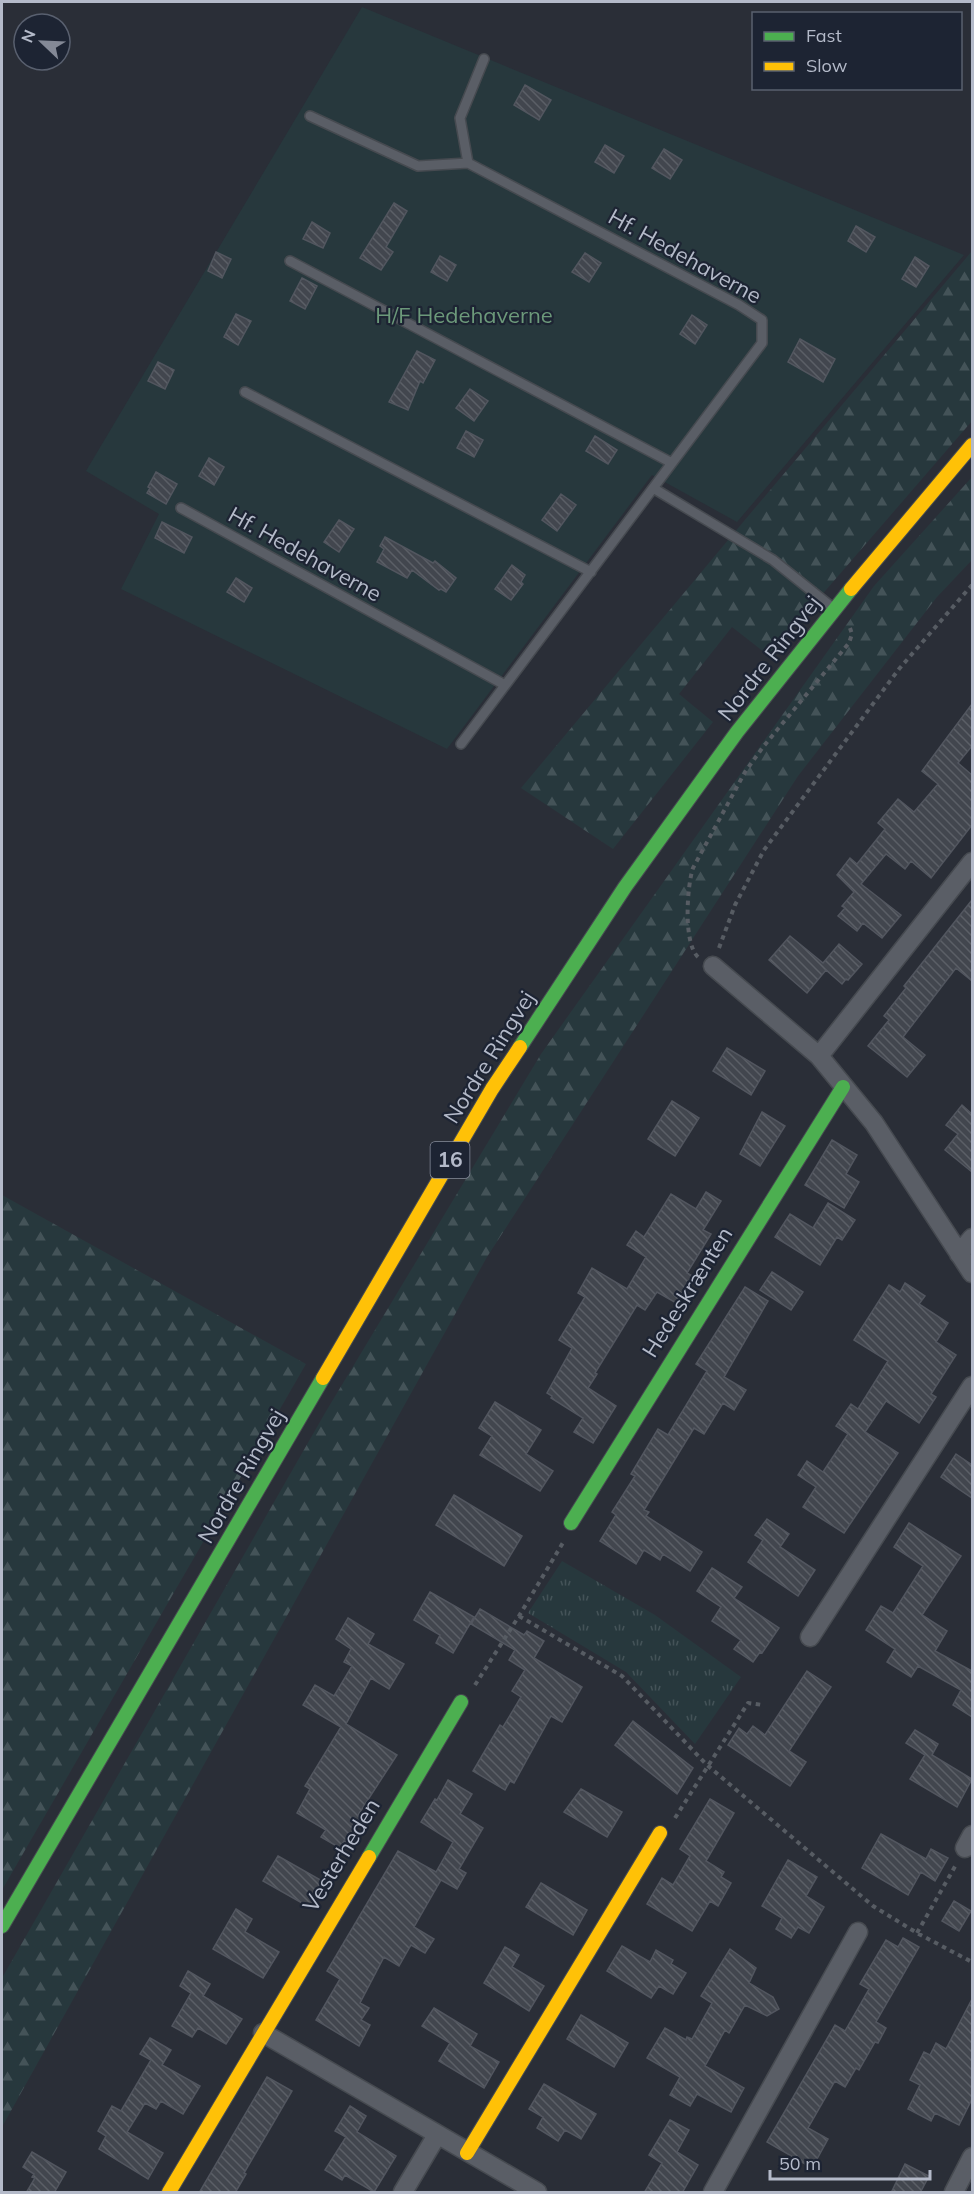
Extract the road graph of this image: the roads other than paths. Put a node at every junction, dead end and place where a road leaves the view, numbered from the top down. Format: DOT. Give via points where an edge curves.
graph roads {
  1 [pos="484,59"];
  2 [pos="310,116"];
  3 [pos="468,163"];
  4 [pos="290,261"];
  5 [pos="245,392"];
  6 [pos="972,445"];
  7 [pos="672,463"];
  8 [pos="653,488"];
  9 [pos="181,508"];
  10 [pos="591,572"];
  11 [pos="834,609"];
  12 [pos="505,685"];
  13 [pos="461,744"];
  14 [pos="972,862"];
  15 [pos="713,966"];
  16 [pos="819,1056"];
  17 [pos="843,1087"];
  18 [pos="972,1238"];
  19 [pos="959,1254"];
  20 [pos="972,1273"];
  21 [pos="972,1386"];
  22 [pos="571,1523"];
  23 [pos="810,1637"];
  24 [pos="461,1702"];
  25 [pos="660,1833"];
  26 [pos="2,1926"];
  27 [pos="858,1932"];
  28 [pos="263,2033"];
  29 [pos="437,2135"];
  30 [pos="467,2153"];
  31 [pos="972,2157"];
  32 [pos="169,2193"];
  33 [pos="403,2193"];
  34 [pos="537,2193"];
  35 [pos="712,2193"];
  36 [pos="954,2193"];
  1 -- 3 [label="lane" via="460,118"];
  2 -- 3 [label="lane" via="418,166"];
  3 -- 7 [label="lane, Hf. Hedehaverne" via="762,320 762,343"];
  4 -- 7 [label="lane"];
  5 -- 10 [label="lane"];
  6 -- 11 [label="main road, Nordre Ringvej / 16"];
  7 -- 8 [label="lane, Hf. Hedehaverne"];
  8 -- 10 [label="lane, Hf. Hedehaverne"];
  8 -- 11 [label="lane" via="773,560"];
  9 -- 12 [label="lane, Hf. Hedehaverne"];
  10 -- 12 [label="lane, Hf. Hedehaverne"];
  11 -- 26 [label="main road, Nordre Ringvej / 16" via="737,732 625,887 492,1089"];
  12 -- 13 [label="lane, Hf. Hedehaverne"];
  14 -- 16 [label="street"];
  15 -- 16 [label="street"];
  16 -- 17 [label="street"];
  17 -- 19 [label="street" via="874,1123"];
  17 -- 22 [label="main road, Hedeskrænten"];
  18 -- 19 [label="street"];
  19 -- 20 [label="street"];
  21 -- 23 [label="street"];
  24 -- 28 [label="main road, Vesterheden"];
  25 -- 30 [label="main road"];
  27 -- 35 [label="street"];
  28 -- 29 [label="street"];
  28 -- 32 [label="main road, Vesterheden"];
  29 -- 30 [label="street"];
  29 -- 33 [label="street"];
  30 -- 34 [label="street"];
  31 -- 36 [label="street"];
}
